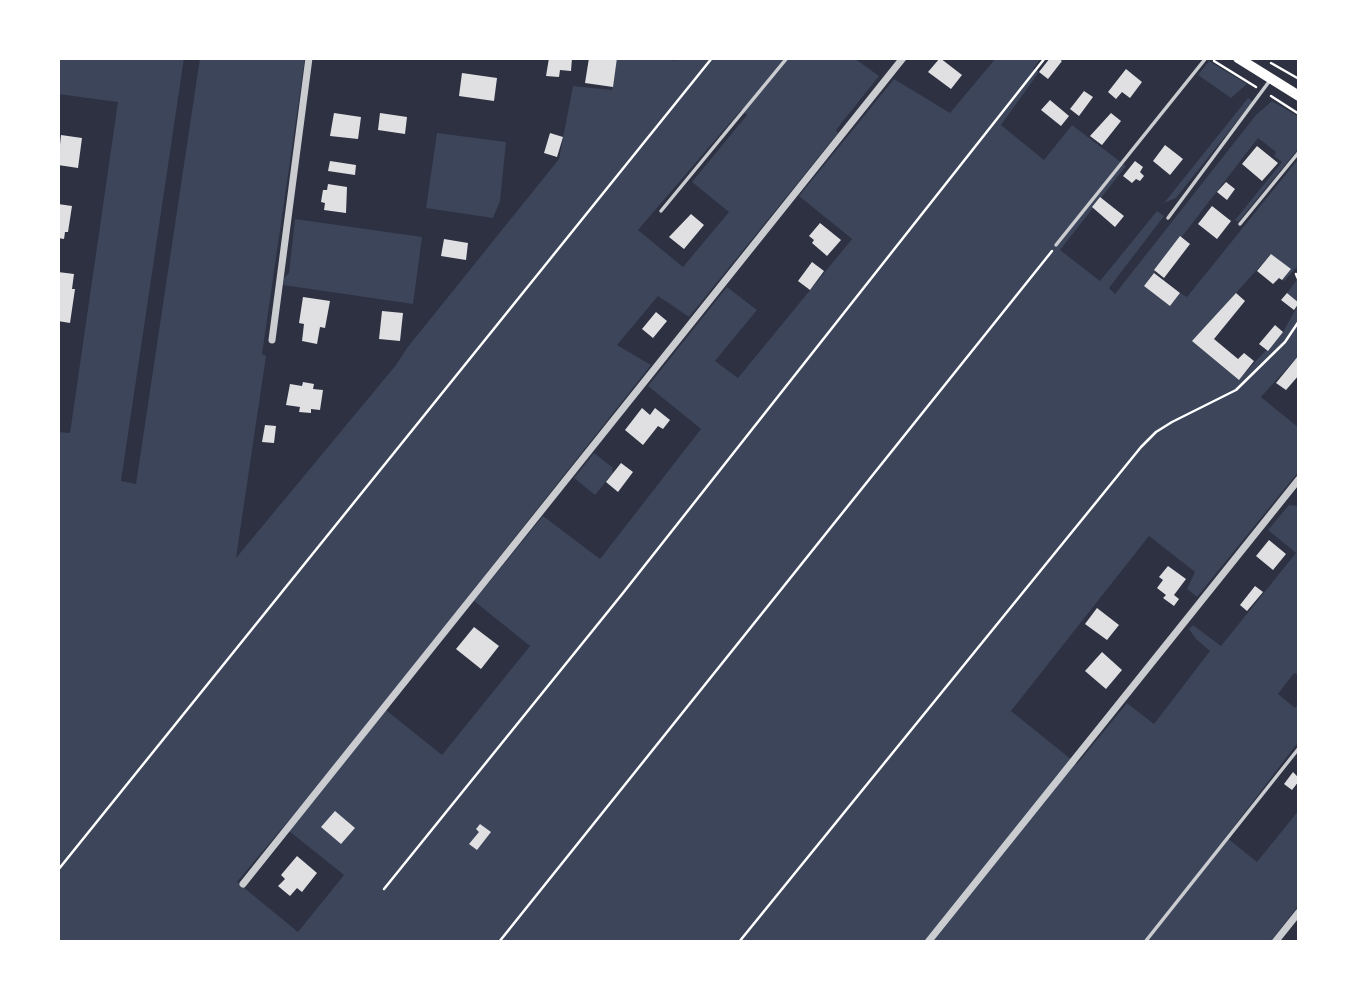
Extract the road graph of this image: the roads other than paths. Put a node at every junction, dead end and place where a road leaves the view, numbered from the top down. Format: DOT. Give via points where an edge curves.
graph roads {
  1 [pos="310,58"];
  2 [pos="787,58"];
  3 [pos="903,58"];
  4 [pos="1206,58"];
  5 [pos="1238,58"];
  6 [pos="1271,79"];
  7 [pos="1299,96"];
  8 [pos="1299,152"];
  9 [pos="661,211"];
  10 [pos="1168,218"];
  11 [pos="1240,223"];
  12 [pos="1056,245"];
  13 [pos="272,340"];
  14 [pos="1299,479"];
  15 [pos="1299,748"];
  16 [pos="243,884"];
  17 [pos="1299,912"];
  18 [pos="928,942"];
  19 [pos="1144,942"];
  20 [pos="1275,942"];
  1 -- 13 [label="street"];
  2 -- 9 [label="lane"];
  3 -- 16 [label="street"];
  4 -- 12 [label="lane"];
  5 -- 6 [label="main road"];
  6 -- 7 [label="main road"];
  6 -- 10 [label="lane"];
  8 -- 11 [label="lane"];
  14 -- 18 [label="street"];
  15 -- 19 [label="lane"];
  17 -- 20 [label="street"];
}
